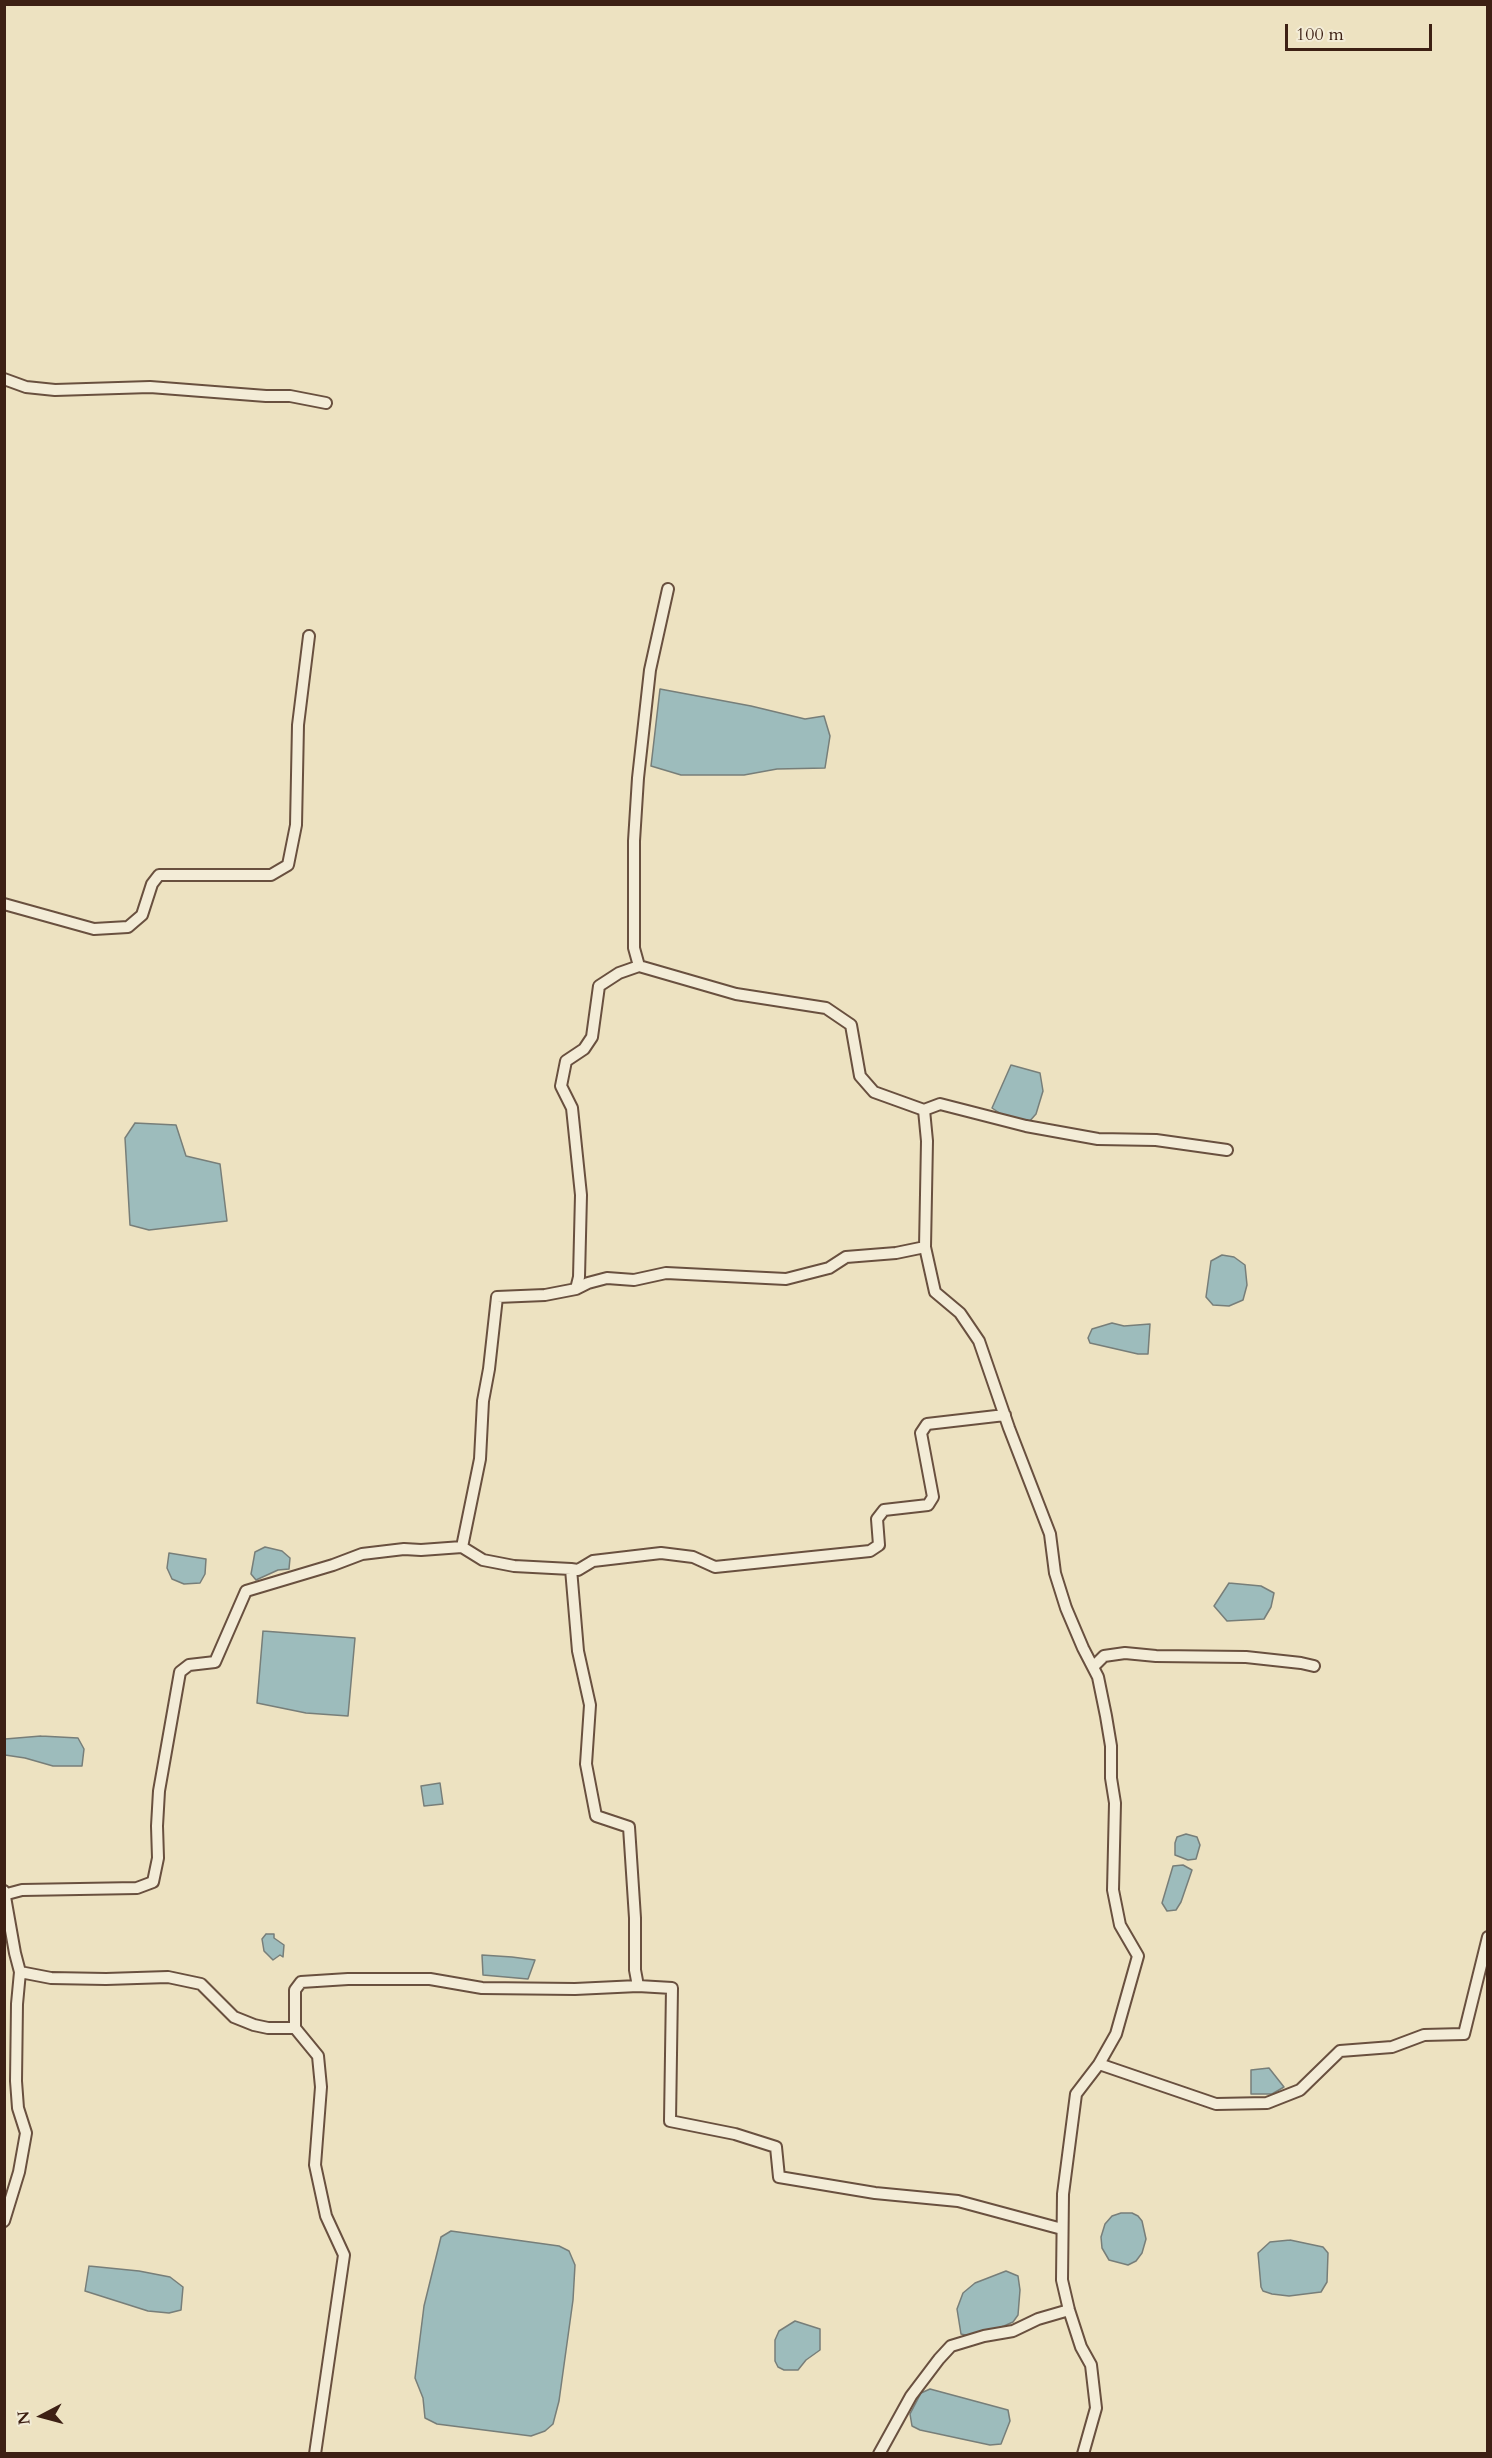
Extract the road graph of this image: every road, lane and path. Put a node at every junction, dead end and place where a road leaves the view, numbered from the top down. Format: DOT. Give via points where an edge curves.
graph roads {
  1 [pos="4,379"];
  2 [pos="326,403"];
  3 [pos="668,589"];
  4 [pos="309,636"];
  5 [pos="4,904"];
  6 [pos="639,966"];
  7 [pos="924,1110"];
  8 [pos="1227,1150"];
  9 [pos="925,1247"];
  10 [pos="576,1289"];
  11 [pos="1005,1415"];
  12 [pos="462,1547"];
  13 [pos="571,1569"];
  14 [pos="1314,1666"];
  15 [pos="1093,1667"];
  16 [pos="6,1892"];
  17 [pos="1488,1937"];
  18 [pos="20,1972"];
  19 [pos="638,1986"];
  20 [pos="294,2028"];
  21 [pos="1099,2064"];
  22 [pos="4,2221"];
  23 [pos="1062,2229"];
  24 [pos="1069,2310"];
  25 [pos="315,2454"];
  26 [pos="879,2454"];
  27 [pos="1083,2454"];
  1 -- 2 [label="street" via="26,387 55,390 150,387 290,396"];
  3 -- 6 [label="street" via="650,670 638,778 633,892 634,948"];
  4 -- 5 [label="street" via="298,725 296,825 288,865 271,874 159,875 142,915 128,927 94,929"];
  6 -- 7 [label="street" via="736,994 826,1008 851,1025 860,1076 874,1092"];
  6 -- 10 [label="street" via="599,986 592,1037 584,1049 566,1060 561,1086 572,1108 581,1196"];
  7 -- 8 [label="street" via="940,1104 1098,1139 1156,1140"];
  7 -- 9 [label="street"];
  9 -- 10 [label="street" via="846,1257 829,1268 786,1279 666,1274 634,1280 607,1278"];
  9 -- 11 [label="street" via="935,1292 960,1313 980,1341"];
  10 -- 12 [label="street" via="497,1297 483,1401 480,1459"];
  11 -- 13 [label="street" via="927,1424 921,1433 933,1497 928,1505 884,1510 877,1519 879,1545 870,1551 715,1567 693,1557 661,1553 594,1561 578,1570"];
  11 -- 15 [label="street" via="1050,1534 1055,1573 1066,1608"];
  12 -- 13 [label="street" via="483,1560 547,1570"];
  12 -- 16 [label="street" via="362,1554 246,1591 215,1662 189,1665 180,1672 159,1791 158,1858 153,1881 137,1888"];
  13 -- 19 [label="street" via="578,1651 590,1705 586,1764 596,1816 629,1827"];
  14 -- 15 [label="street" via="1246,1658 1125,1653 1104,1656"];
  15 -- 21 [label="street" via="1111,1746 1115,1803 1113,1890 1120,1925 1138,1956 1116,2034"];
  16 -- 18 [label="street"];
  17 -- 21 [label="street" via="1464,2034 1424,2035 1392,2048 1340,2052 1300,2090 1267,2103 1216,2104"];
  18 -- 20 [label="street" via="51,1978 168,1977 201,1984 234,2017 254,2025"];
  18 -- 22 [label="street" via="16,2081 18,2108 26,2133"];
  19 -- 20 [label="street" via="482,1988 430,1979 302,1982 295,1990"];
  19 -- 23 [label="street" via="672,1988 670,2121 776,2147 779,2177 875,2193 958,2201"];
  20 -- 25 [label="street" via="318,2056 321,2087 315,2165 326,2216 344,2255"];
  21 -- 23 [label="street" via="1076,2094"];
  23 -- 24 [label="street" via="1062,2280"];
  24 -- 26 [label="street" via="1013,2331 951,2346 911,2396"];
  24 -- 27 [label="street" via="1091,2365 1096,2408"];
}
